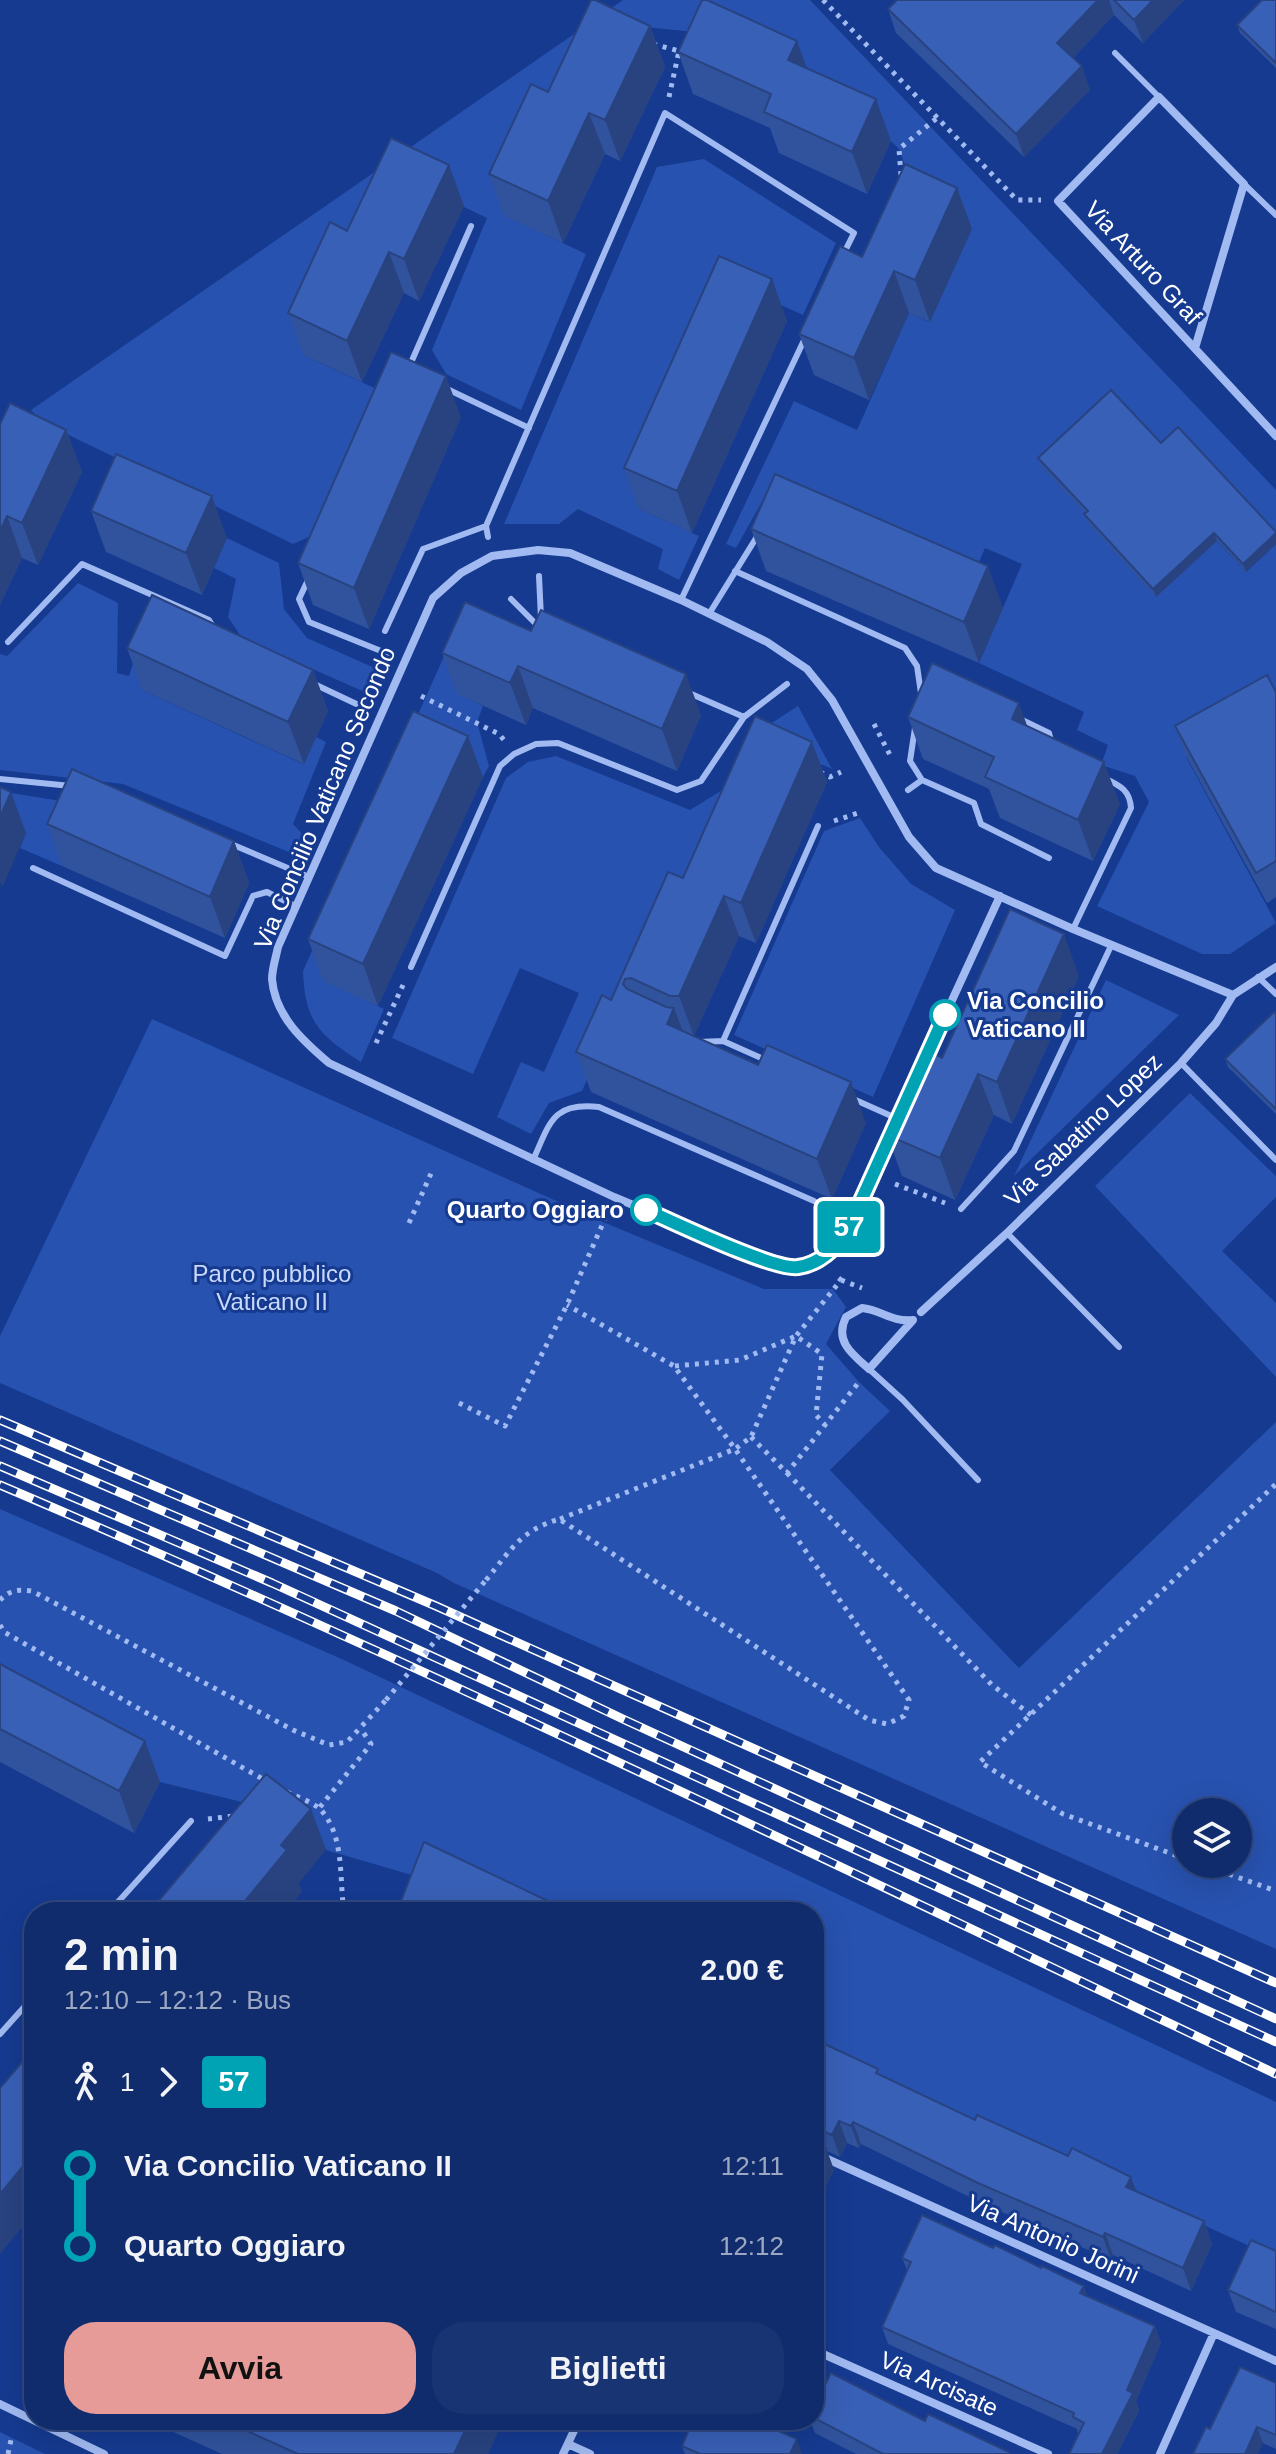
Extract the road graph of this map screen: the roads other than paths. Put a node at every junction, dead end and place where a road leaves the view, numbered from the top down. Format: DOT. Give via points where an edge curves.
graph roads {
  1 [pos="1115,53"];
  2 [pos="1159,97"];
  3 [pos="1244,184"];
  4 [pos="1276,215"];
  5 [pos="471,226"];
  6 [pos="840,261"];
  7 [pos="808,331"];
  8 [pos="1195,348"];
  9 [pos="408,371"];
  10 [pos="435,383"];
  11 [pos="529,428"];
  12 [pos="1276,436"];
  13 [pos="766,522"];
  14 [pos="486,526"];
  15 [pos="488,537"];
  16 [pos="312,570"];
  17 [pos="735,571"];
  18 [pos="539,576"];
  19 [pos="511,599"];
  20 [pos="681,600"];
  21 [pos="709,614"];
  22 [pos="216,630"];
  23 [pos="385,631"];
  24 [pos="8,642"];
  25 [pos="391,655"];
  26 [pos="302,678"];
  27 [pos="787,684"];
  28 [pos="686,692"];
  29 [pos="921,696"];
  30 [pos="367,709"];
  31 [pos="1010,714"];
  32 [pos="744,717"];
  33 [pos="916,722"];
  34 [pos="1056,756"];
  35 [pos="1095,774"];
  36 [pos="0,779"];
  37 [pos="922,780"];
  38 [pos="74,787"];
  39 [pos="908,790"];
  40 [pos="818,826"];
  41 [pos="230,843"];
  42 [pos="1049,858"];
  43 [pos="33,868"];
  44 [pos="309,877"];
  45 [pos="1000,896"];
  46 [pos="295,906"];
  47 [pos="1073,929"];
  48 [pos="1111,946"];
  49 [pos="411,967"];
  50 [pos="1276,967"];
  51 [pos="1258,977"];
  52 [pos="1276,994"];
  53 [pos="1233,995"];
  54 [pos="723,1041"];
  55 [pos="697,1042"];
  56 [pos="1181,1063"];
  57 [pos="922,1066"];
  58 [pos="781,1067"];
  59 [pos="839,1093"];
  60 [pos="904,1106"];
  61 [pos="898,1119"];
  62 [pos="533,1160"];
  63 [pos="1276,1160"];
  64 [pos="814,1201"];
  65 [pos="961,1209"];
  66 [pos="1007,1233"];
  67 [pos="921,1312"];
  68 [pos="913,1320"];
  69 [pos="1119,1347"];
  70 [pos="869,1369"];
  71 [pos="978,1480"];
  72 [pos="191,1821"];
  73 [pos="118,1902"];
  74 [pos="24,2007"];
  75 [pos="0,2034"];
  76 [pos="824,2158"];
  77 [pos="1214,2333"];
  78 [pos="824,2354"];
  79 [pos="1276,2361"];
  80 [pos="0,2404"];
  81 [pos="24,2416"];
  82 [pos="54,2430"];
  83 [pos="574,2430"];
  84 [pos="568,2444"];
  85 [pos="104,2454"];
  86 [pos="563,2454"];
  87 [pos="590,2454"];
  88 [pos="1048,2454"];
  89 [pos="1160,2454"];
  1 -- 2 [label="lane"];
  2 -- 3 [label="street"];
  2 -- 8 [label="street, Via Arturo Graf" via="1058,201"];
  3 -- 4 [label="lane"];
  3 -- 8 [label="street, Via Arturo Graf"];
  5 -- 9 [label="lane"];
  6 -- 11 [label="lane" via="854,233 665,113"];
  7 -- 20 [label="lane"];
  8 -- 12 [label="street"];
  10 -- 11 [label="lane"];
  11 -- 14 [label="lane"];
  13 -- 17 [label="lane"];
  14 -- 15 [label="lane"];
  14 -- 23 [label="lane" via="423,549"];
  16 -- 25 [label="lane" via="299,599 309,622"];
  17 -- 21 [label="lane"];
  17 -- 29 [label="lane" via="905,648 917,666"];
  18 -- 19 [label="lane" via="541,630"];
  20 -- 21 [label="street, Via Concilio Vaticano Secondo"];
  20 -- 44 [label="street, Via Concilio Vaticano Secondo" via="570,553 538,550 492,556 461,573 433,598"];
  21 -- 45 [label="street, Via Concilio Vaticano Secondo" via="807,669 832,700 909,837 936,868"];
  22 -- 24 [label="lane" via="209,620 82,564"];
  26 -- 30 [label="lane"];
  27 -- 32 [label="lane"];
  28 -- 32 [label="lane"];
  31 -- 34 [label="lane" via="1049,733"];
  32 -- 49 [label="lane" via="701,781 677,790 558,743 536,744 514,754 500,766"];
  33 -- 37 [label="lane" via="910,761"];
  35 -- 47 [label="lane" via="1122,787 1131,808"];
  36 -- 38 [label="lane"];
  37 -- 39 [label="lane"];
  37 -- 42 [label="lane" via="974,803 981,824"];
  40 -- 54 [label="lane"];
  41 -- 44 [label="lane"];
  43 -- 46 [label="lane" via="225,956 253,896 267,892"];
  44 -- 46 [label="street, Via Concilio Vaticano Secondo"];
  45 -- 47 [label="street, Via Concilio Vaticano Secondo"];
  45 -- 57 [label="street"];
  46 -- 62 [label="street, Via Concilio Vaticano Secondo" via="272,979 298,1038 329,1063"];
  47 -- 48 [label="street, Via Concilio Vaticano Secondo"];
  48 -- 53 [label="street, Via Concilio Vaticano Secondo"];
  48 -- 65 [label="lane" via="1014,1151"];
  50 -- 51 [label="street, Via Sabatino Lopez"];
  51 -- 52 [label="lane"];
  51 -- 53 [label="street, Via Sabatino Lopez"];
  53 -- 56 [label="street, Via Sabatino Lopez"];
  54 -- 55 [label="lane"];
  54 -- 58 [label="lane"];
  56 -- 63 [label="lane"];
  56 -- 66 [label="street, Via Sabatino Lopez"];
  59 -- 61 [label="lane"];
  60 -- 61 [label="street, Via Concilio Vaticano Secondo"];
  61 -- 62 [label="street, Via Concilio Vaticano Secondo" via="847,1232 818,1261 795,1268 766,1261"];
  62 -- 64 [label="lane" via="550,1122 562,1110 599,1107"];
  66 -- 67 [label="street, Via Sabatino Lopez"];
  66 -- 69 [label="lane"];
  67 -- 68 [label="lane, Via Sabatino Lopez"];
  68 -- 70 [label="street, Via Sabatino Lopez"];
  68 -- 70 [label="street" via="897,1321 862,1308 846,1317 841,1335 845,1346"];
  70 -- 71 [label="lane"];
  72 -- 73 [label="lane"];
  74 -- 75 [label="lane"];
  76 -- 77 [label="street, Via Antonio Jorini"];
  77 -- 79 [label="street, Via Antonio Jorini"];
  77 -- 89 [label="street"];
  78 -- 88 [label="street, Via Arcisate"];
  80 -- 81 [label="street"];
  82 -- 85 [label="street"];
  83 -- 84 [label="street"];
  84 -- 86 [label="street"];
  84 -- 87 [label="street"];
}
